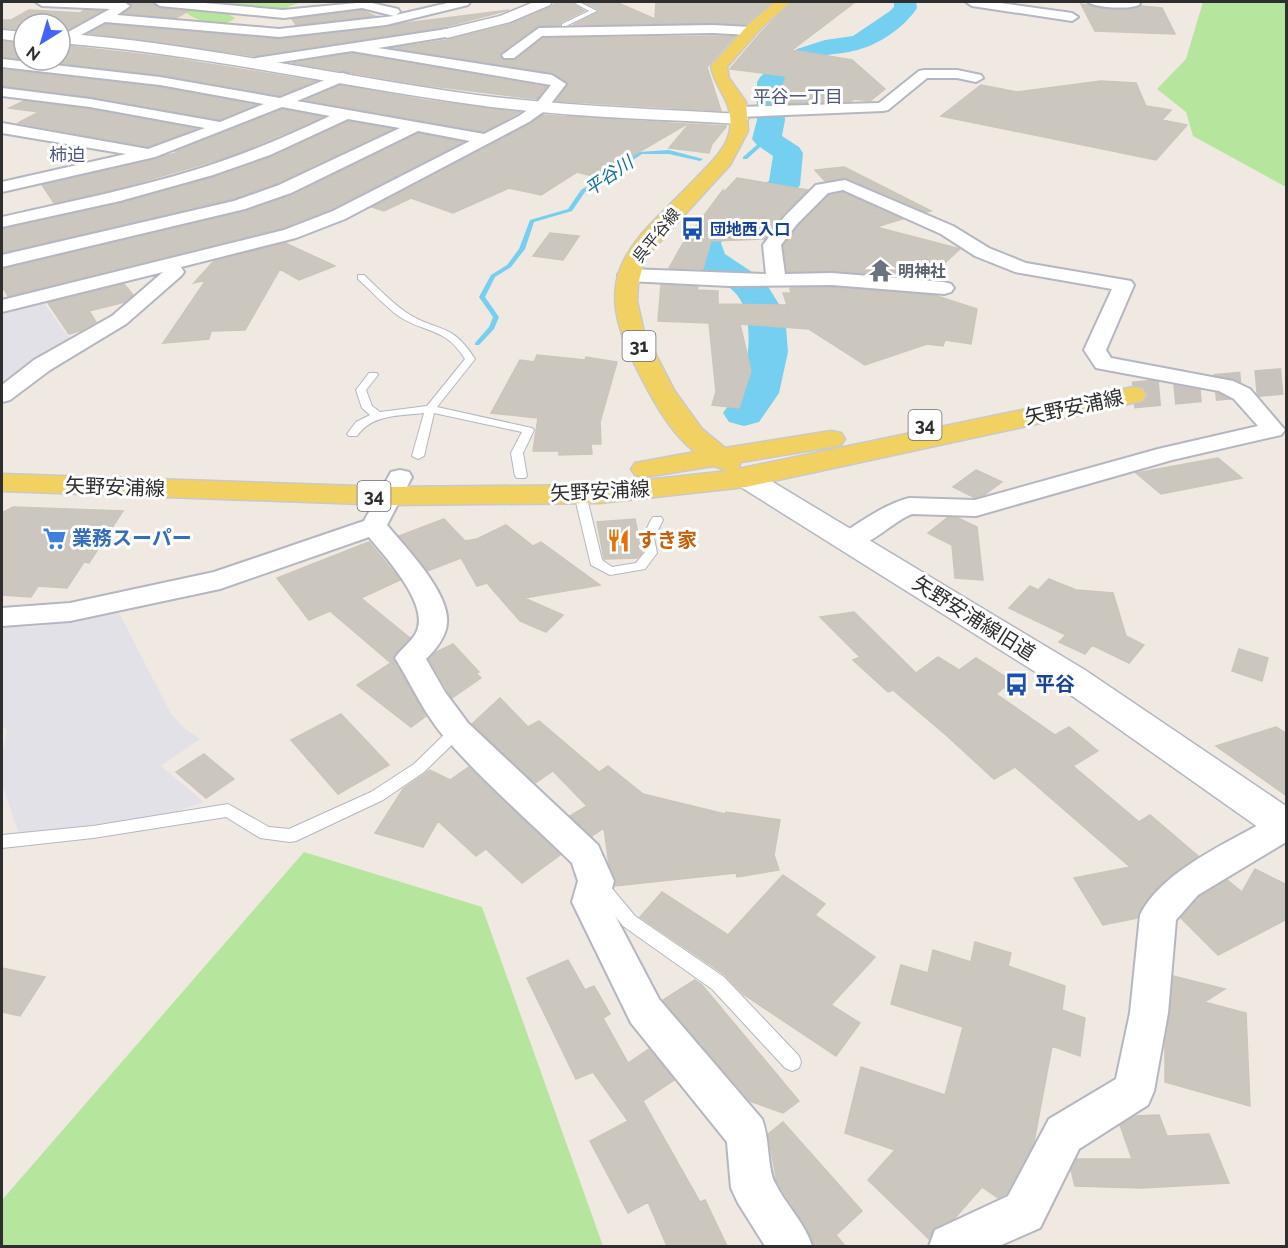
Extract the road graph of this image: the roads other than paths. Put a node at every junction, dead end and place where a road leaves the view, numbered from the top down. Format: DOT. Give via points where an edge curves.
graph roads {
  1 [pos="42,2"];
  2 [pos="63,2"];
  3 [pos="160,2"];
  4 [pos="311,2"];
  5 [pos="464,2"];
  6 [pos="545,2"];
  7 [pos="576,2"];
  8 [pos="783,2"];
  9 [pos="972,2"];
  10 [pos="1072,2"];
  11 [pos="1094,2"];
  12 [pos="127,4"];
  13 [pos="1134,4"];
  14 [pos="285,14"];
  15 [pos="417,15"];
  16 [pos="103,18"];
  17 [pos="564,25"];
  18 [pos="246,32"];
  19 [pos="750,32"];
  20 [pos="447,33"];
  21 [pos="72,38"];
  22 [pos="72,43"];
  23 [pos="355,48"];
  24 [pos="199,54"];
  25 [pos="509,55"];
  26 [pos="256,62"];
  27 [pos="72,68"];
  28 [pos="487,69"];
  29 [pos="28,72"];
  30 [pos="342,77"];
  31 [pos="976,78"];
  32 [pos="2,90"];
  33 [pos="284,102"];
  34 [pos="541,107"];
  35 [pos="348,113"];
  36 [pos="739,115"];
  37 [pos="416,126"];
  38 [pos="222,127"];
  39 [pos="2,128"];
  40 [pos="20,131"];
  41 [pos="488,139"];
  42 [pos="2,144"];
  43 [pos="149,154"];
  44 [pos="190,177"];
  45 [pos="2,187"];
  46 [pos="240,205"];
  47 [pos="2,222"];
  48 [pos="290,234"];
  49 [pos="2,261"];
  50 [pos="170,265"];
  51 [pos="628,275"];
  52 [pos="361,277"];
  53 [pos="776,279"];
  54 [pos="944,288"];
  55 [pos="2,306"];
  56 [pos="373,375"];
  57 [pos="2,395"];
  58 [pos="430,409"];
  59 [pos="378,415"];
  60 [pos="353,434"];
  61 [pos="718,455"];
  62 [pos="418,456"];
  63 [pos="2,460"];
  64 [pos="521,476"];
  65 [pos="746,478"];
  66 [pos="2,483"];
  67 [pos="580,494"];
  68 [pos="388,500"];
  69 [pos="657,520"];
  70 [pos="849,541"];
  71 [pos="2,616"];
  72 [pos="457,731"];
  73 [pos="1286,826"];
  74 [pos="2,842"];
  75 [pos="596,881"];
  76 [pos="792,1062"];
  77 [pos="790,1246"];
  78 [pos="951,1246"];
  1 -- 2 [label="street"];
  2 -- 12 [label="street"];
  3 -- 14 [label="street"];
  4 -- 14 [label="street"];
  5 -- 15 [label="street"];
  6 -- 20 [label="street" via="505,19"];
  7 -- 17 [label="lane" via="594,11"];
  8 -- 19 [label="main road"];
  9 -- 10 [label="street" via="1071,23"];
  11 -- 13 [label="street"];
  12 -- 16 [label="street"];
  14 -- 15 [label="street" via="362,4"];
  14 -- 18 [label="street"];
  15 -- 18 [label="street" via="309,32"];
  15 -- 20 [label="street"];
  16 -- 18 [label="street"];
  16 -- 21 [label="street"];
  18 -- 24 [label="street"];
  19 -- 25 [label="street" via="539,32"];
  19 -- 36 [label="main road" via="719,66"];
  20 -- 23 [label="street"];
  20 -- 28 [label="street"];
  22 -- 24 [label="street"];
  23 -- 26 [label="street"];
  23 -- 28 [label="street"];
  24 -- 26 [label="street"];
  26 -- 30 [label="street"];
  27 -- 33 [label="street"];
  28 -- 34 [label="street" via="552,79 559,84"];
  29 -- 32 [label="street"];
  30 -- 33 [label="street"];
  30 -- 34 [label="street"];
  31 -- 36 [label="street" via="924,74 883,107"];
  32 -- 38 [label="street"];
  33 -- 35 [label="street"];
  33 -- 38 [label="street"];
  34 -- 36 [label="street"];
  34 -- 41 [label="street"];
  35 -- 37 [label="street"];
  35 -- 44 [label="street" via="236,162"];
  36 -- 51 [label="main road, 呉平谷線 / 31" via="739,131 723,161 635,256"];
  37 -- 41 [label="street"];
  37 -- 46 [label="street" via="295,184"];
  38 -- 43 [label="street"];
  39 -- 40 [label="street"];
  40 -- 42 [label="street"];
  40 -- 43 [label="street"];
  41 -- 48 [label="street" via="339,215"];
  43 -- 44 [label="street"];
  43 -- 45 [label="street"];
  44 -- 46 [label="street"];
  44 -- 47 [label="street"];
  46 -- 48 [label="street"];
  46 -- 49 [label="street"];
  48 -- 50 [label="street"];
  50 -- 55 [label="street"];
  50 -- 57 [label="street" via="174,272 119,320 42,365"];
  51 -- 53 [label="street"];
  51 -- 61 [label="main road, 呉平谷線 / 31" via="625,302 634,335 652,372 693,437"];
  52 -- 58 [label="lane" via="405,316 436,327 461,343 470,359"];
  53 -- 54 [label="street"];
  53 -- 70 [label="street" via="772,245 822,189 845,184 1022,268 1124,285 1095,350 1104,363 1225,386 1242,394 1274,430 1167,454 976,508 909,506 892,512"];
  56 -- 59 [label="lane" via="361,390 367,408"];
  58 -- 59 [label="lane"];
  58 -- 62 [label="lane"];
  58 -- 64 [label="lane" via="528,430 518,453"];
  59 -- 60 [label="lane" via="360,424"];
  61 -- 64 [label="main road, 矢野安浦線 / 34" via="608,475"];
  61 -- 65 [label="main road, 呉平谷線 / 31"];
  61 -- 65 [label="main road, 矢野安浦線 / 34" via="1133,395"];
  63 -- 68 [label="main road, 矢野安浦線 / 34"];
  64 -- 68 [label="main road, 矢野安浦線 / 34"];
  65 -- 67 [label="main road, 矢野安浦線 / 34"];
  65 -- 70 [label="street, 矢野安浦線旧道"];
  66 -- 68 [label="main road, 矢野安浦線 / 34"];
  67 -- 68 [label="main road, 矢野安浦線 / 34"];
  67 -- 69 [label="lane" via="596,562 603,568 634,568 647,561 651,553 648,538"];
  68 -- 71 [label="street" via="220,580 70,612"];
  68 -- 72 [label="street" via="434,616 432,632 410,658"];
  70 -- 73 [label="street, 矢野安浦線旧道" via="1073,679"];
  72 -- 74 [label="lane" via="419,768 377,796 290,836 266,833 228,810"];
  72 -- 75 [label="street" via="586,855"];
  73 -- 78 [label="street" via="1186,885 1158,915 1149,1013 1134,1091 1064,1134 1024,1212"];
  75 -- 76 [label="lane" via="629,921 718,983"];
  75 -- 77 [label="street" via="590,902 645,1011 747,1134 753,1188"];
}
